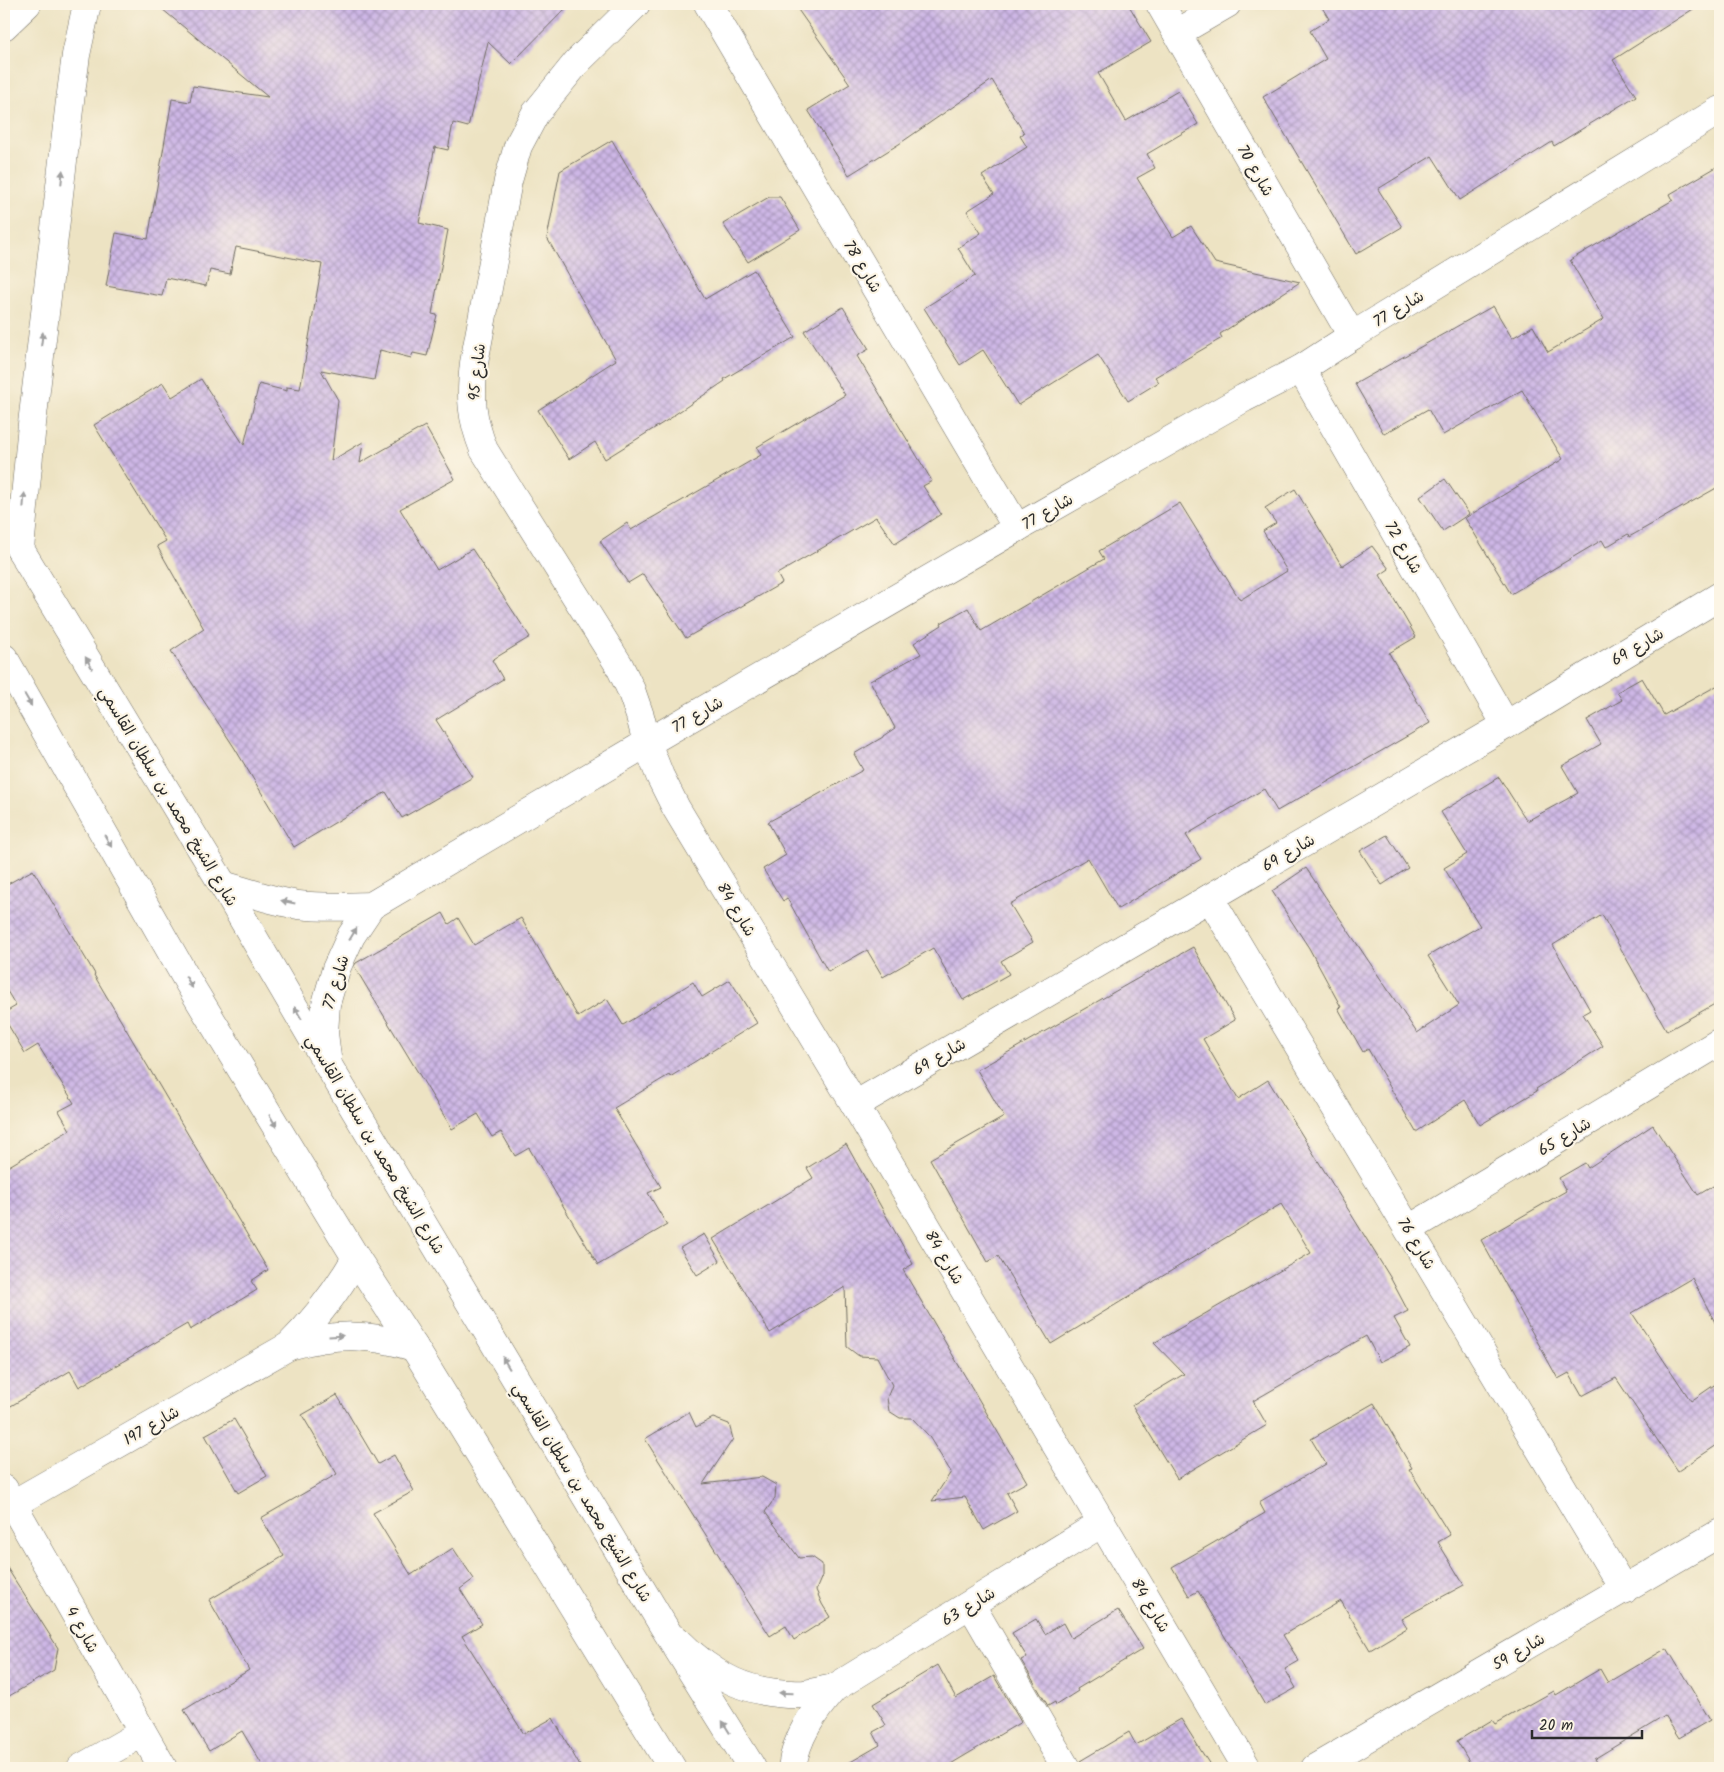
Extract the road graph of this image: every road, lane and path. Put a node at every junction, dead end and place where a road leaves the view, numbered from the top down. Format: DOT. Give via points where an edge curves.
graph roads {
  1 [pos="26,4"];
  2 [pos="87,4"];
  3 [pos="636,4"];
  4 [pos="708,4"];
  5 [pos="1160,4"];
  6 [pos="1227,4"];
  7 [pos="4,26"];
  8 [pos="1177,33"];
  9 [pos="1720,110"];
  10 [pos="1352,336"];
  11 [pos="1301,369"];
  12 [pos="4,517"];
  13 [pos="1017,528"];
  14 [pos="20,549"];
  15 [pos="1720,596"];
  16 [pos="4,658"];
  17 [pos="1506,725"];
  18 [pos="647,743"];
  19 [pos="223,885"];
  20 [pos="1210,898"];
  21 [pos="371,906"];
  22 [pos="1720,1042"];
  23 [pos="328,1064"];
  24 [pos="855,1105"];
  25 [pos="1409,1229"];
  26 [pos="356,1258"];
  27 [pos="289,1346"];
  28 [pos="414,1347"];
  29 [pos="9,1497"];
  30 [pos="1102,1524"];
  31 [pos="1720,1533"];
  32 [pos="1624,1590"];
  33 [pos="971,1605"];
  34 [pos="664,1627"];
  35 [pos="834,1688"];
  36 [pos="142,1733"];
  37 [pos="81,1768"];
  38 [pos="163,1768"];
  39 [pos="672,1768"];
  40 [pos="752,1768"];
  41 [pos="792,1768"];
  42 [pos="1066,1768"];
  43 [pos="1247,1768"];
  44 [pos="1315,1768"];
  1 -- 7 [label="street"];
  14 -- 2 [label="street, one-way" via="70,102"];
  3 -- 18 [label="street, شارع 95" via="577,62 535,114 518,146 508,181 471,385 476,429 484,450 619,665 631,690"];
  4 -- 13 [label="street, شارع 78"];
  5 -- 8 [label="street, شارع 70"];
  6 -- 8 [label="street"];
  8 -- 10 [label="street, شارع 70"];
  9 -- 10 [label="street, شارع 77"];
  10 -- 11 [label="street, شارع 77"];
  11 -- 13 [label="street, شارع 77" via="1244,398"];
  11 -- 17 [label="street, شارع 72"];
  12 -- 14 [label="street, شارع الشيخ محمد بن سلطان القاسمي"];
  13 -- 18 [label="street, شارع 77"];
  19 -- 14 [label="street, شارع الشيخ محمد بن سلطان القاسمي, one-way"];
  15 -- 17 [label="street, شارع 69"];
  16 -- 26 [label="street, one-way" via="190,985"];
  17 -- 20 [label="street, شارع 69"];
  18 -- 21 [label="street, شارع 77"];
  18 -- 24 [label="street, شارع 84" via="676,808"];
  21 -- 19 [label="street, شارع 77, one-way" via="298,904"];
  23 -- 19 [label="street, شارع الشيخ محمد بن سلطان القاسمي, one-way"];
  20 -- 24 [label="street, شارع 69"];
  20 -- 25 [label="street, شارع 76"];
  23 -- 21 [label="street, شارع 77, one-way" via="324,1033 326,1004 347,944"];
  22 -- 25 [label="street, شارع 65"];
  34 -- 23 [label="street, شارع الشيخ محمد بن سلطان القاسمي, one-way"];
  24 -- 30 [label="street, شارع 84"];
  25 -- 32 [label="street, شارع 76"];
  26 -- 27 [label="street" via="319,1314"];
  26 -- 28 [label="street"];
  27 -- 28 [label="street, one-way" via="313,1339 364,1336"];
  27 -- 29 [label="street, شارع 197"];
  28 -- 39 [label="street"];
  29 -- 36 [label="street, شارع 4"];
  30 -- 33 [label="street, شارع 63"];
  30 -- 43 [label="street, شارع 84"];
  31 -- 32 [label="street, شارع 59"];
  32 -- 44 [label="street, شارع 59"];
  33 -- 35 [label="street, شارع 63"];
  33 -- 42 [label="street"];
  35 -- 34 [label="street, شارع 63, one-way" via="795,1694 746,1687 719,1676 695,1659"];
  40 -- 34 [label="street, شارع الشيخ محمد بن سلطان القاسمي, one-way"];
  35 -- 41 [label="street, شارع 63" via="802,1734"];
  36 -- 37 [label="street"];
  36 -- 38 [label="street, شارع 4"];
}
